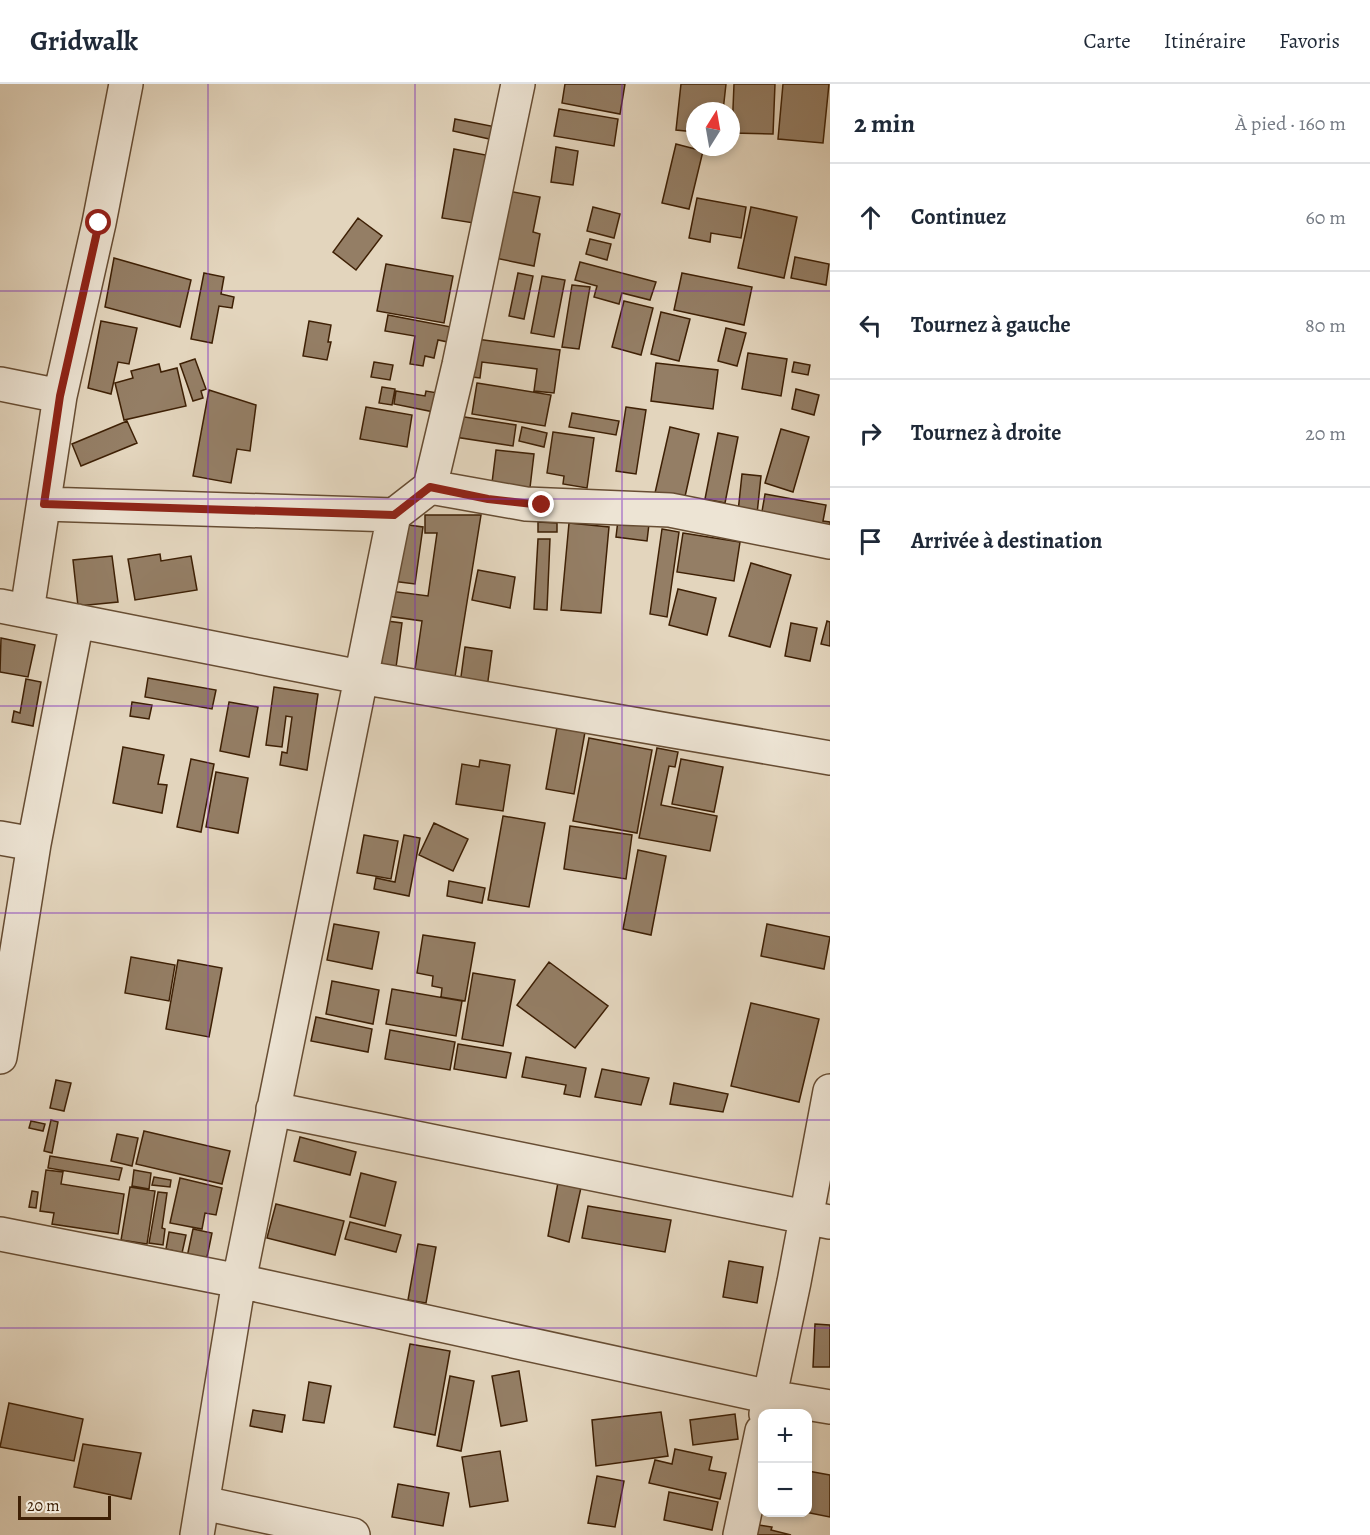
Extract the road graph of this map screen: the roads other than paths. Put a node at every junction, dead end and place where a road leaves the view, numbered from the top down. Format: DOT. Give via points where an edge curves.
graph roads {
  1 [pos="126,84"];
  2 [pos="518,84"];
  3 [pos="0,384"];
  4 [pos="60,396"];
  5 [pos="430,487"];
  6 [pos="44,504"];
  7 [pos="394,515"];
  8 [pos="830,542"];
  9 [pos="14,609"];
  10 [pos="77,621"];
  11 [pos="360,677"];
  12 [pos="830,758"];
  13 [pos="0,838"];
  14 [pos="34,844"];
  15 [pos="0,1057"];
  16 [pos="830,1091"];
  17 [pos="273,1109"];
  18 [pos="818,1220"];
  19 [pos="0,1234"];
  20 [pos="239,1281"];
  21 [pos="768,1405"];
  22 [pos="830,1407"];
  23 [pos="758,1450"];
  24 [pos="203,1503"];
  25 [pos="197,1535"];
  26 [pos="353,1535"];
  27 [pos="740,1535"];
  1 -- 4 [label="street"];
  2 -- 5 [label="street"];
  3 -- 4 [label="street"];
  4 -- 6 [label="street"];
  5 -- 7 [label="street"];
  5 -- 8 [label="street" via="526,504 670,510"];
  6 -- 7 [label="street"];
  6 -- 9 [label="street"];
  7 -- 11 [label="street"];
  9 -- 10 [label="street"];
  10 -- 11 [label="street"];
  10 -- 14 [label="street"];
  11 -- 12 [label="street"];
  11 -- 17 [label="street"];
  13 -- 14 [label="street"];
  14 -- 15 [label="street"];
  16 -- 18 [label="street"];
  17 -- 18 [label="street"];
  17 -- 20 [label="street"];
  18 -- 21 [label="street"];
  19 -- 20 [label="street"];
  20 -- 21 [label="street"];
  20 -- 24 [label="street"];
  21 -- 22 [label="street"];
  23 -- 27 [label="street"];
  24 -- 25 [label="street"];
  24 -- 26 [label="street"];
}
